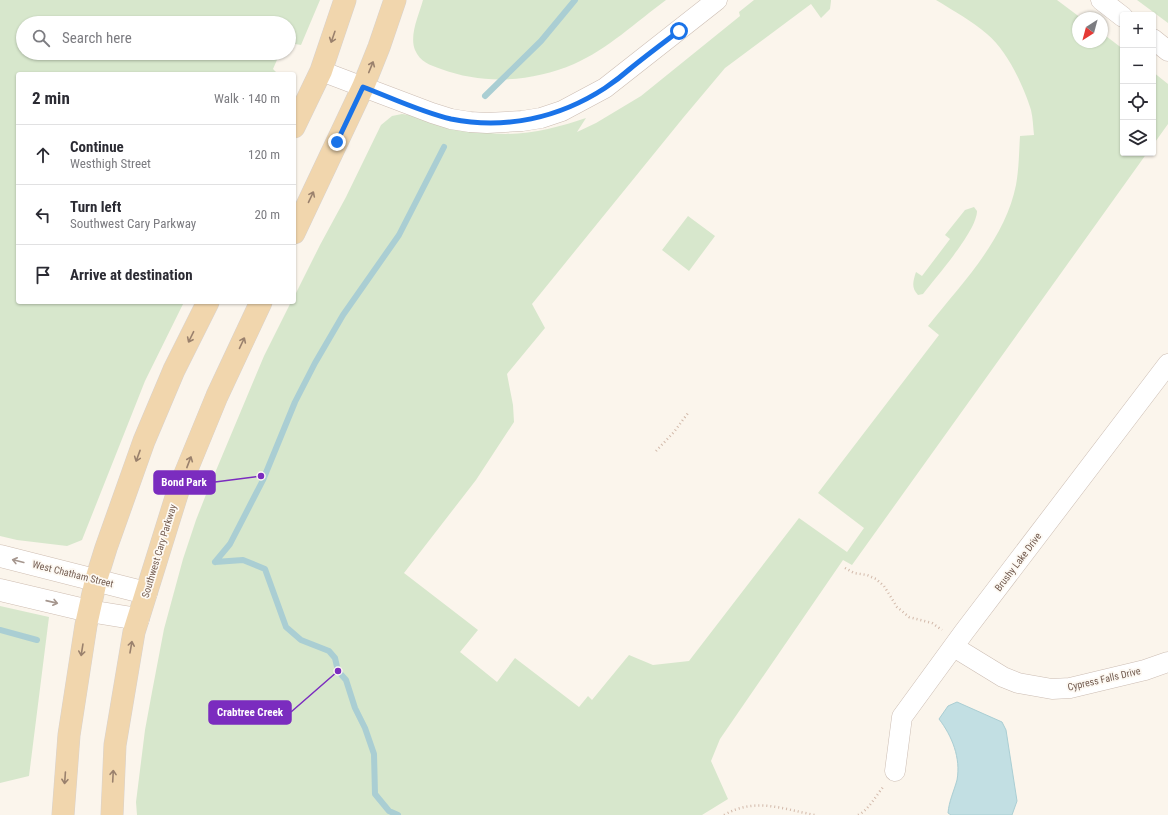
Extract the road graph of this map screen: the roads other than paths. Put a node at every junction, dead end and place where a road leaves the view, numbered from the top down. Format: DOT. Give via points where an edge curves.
graph roads {
  1 [pos="345,0"];
  2 [pos="395,0"];
  3 [pos="717,0"];
  4 [pos="1101,0"];
  5 [pos="1120,15"];
  6 [pos="1156,42"];
  7 [pos="1168,51"];
  8 [pos="321,71"];
  9 [pos="363,87"];
  10 [pos="296,123"];
  11 [pos="296,229"];
  12 [pos="207,304"];
  13 [pos="260,304"];
  14 [pos="1168,364"];
  15 [pos="0,556"];
  16 [pos="96,580"];
  17 [pos="0,590"];
  18 [pos="146,593"];
  19 [pos="89,611"];
  20 [pos="138,619"];
  21 [pos="954,646"];
  22 [pos="1168,662"];
  23 [pos="895,771"];
  24 [pos="63,815"];
  25 [pos="112,815"];
  1 -- 8 [label="main road, one-way"];
  9 -- 2 [label="main road, one-way"];
  3 -- 9 [label="street" via="605,88 562,111 541,118 470,122 432,113"];
  4 -- 5 [label="street"];
  6 -- 7 [label="street"];
  8 -- 9 [label="street"];
  8 -- 10 [label="main road"];
  11 -- 9 [label="main road, one-way"];
  12 -- 16 [label="main road, one-way" via="174,370 147,434"];
  18 -- 13 [label="main road, Southwest Cary Parkway, one-way" via="178,491 197,442"];
  14 -- 21 [label="street, Brushy Lake Drive"];
  16 -- 15 [label="street, West Chatham Street, one-way"];
  16 -- 18 [label="street, West Chatham Street"];
  16 -- 19 [label="main road"];
  17 -- 19 [label="street, one-way"];
  18 -- 20 [label="main road, Southwest Cary Parkway"];
  19 -- 20 [label="street"];
  19 -- 24 [label="main road, one-way" via="69,735"];
  25 -- 20 [label="main road, Southwest Cary Parkway, one-way" via="115,746"];
  21 -- 22 [label="street, Cypress Falls Drive" via="1002,677 1018,683 1052,689 1070,688"];
  21 -- 23 [label="street, Brushy Lake Drive" via="902,717"];
}
